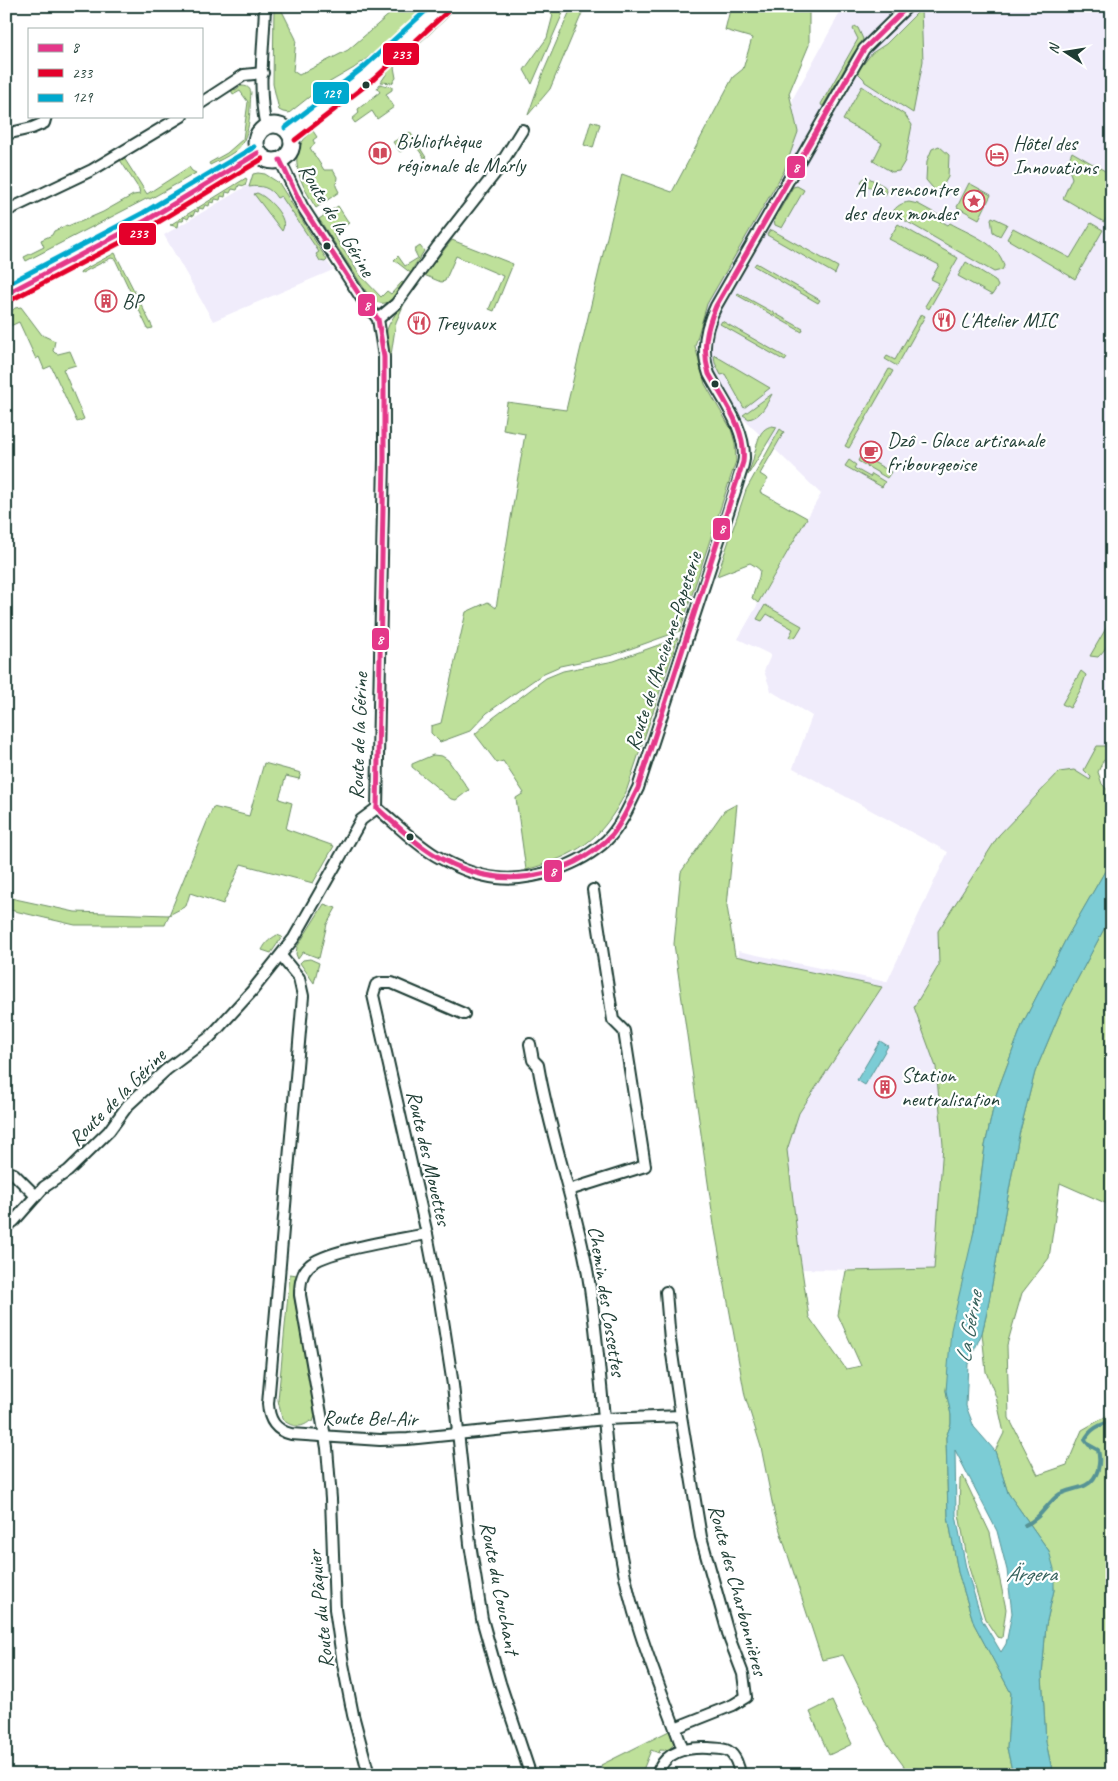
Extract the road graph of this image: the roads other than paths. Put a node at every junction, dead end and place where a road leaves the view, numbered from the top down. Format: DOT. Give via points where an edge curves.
graph roads {
  1 [pos="265,6"];
  2 [pos="442,6"];
  3 [pos="908,6"];
  4 [pos="262,73"];
  5 [pos="202,102"];
  6 [pos="45,118"];
  7 [pos="179,118"];
  8 [pos="266,126"];
  9 [pos="522,130"];
  10 [pos="6,134"];
  11 [pos="290,134"];
  12 [pos="258,153"];
  13 [pos="280,160"];
  14 [pos="6,211"];
  15 [pos="6,294"];
  16 [pos="378,319"];
  17 [pos="377,808"];
  18 [pos="593,890"];
  19 [pos="281,956"];
  20 [pos="464,1014"];
  21 [pos="530,1044"];
  22 [pos="6,1171"];
  23 [pos="568,1190"];
  24 [pos="36,1196"];
  25 [pos="6,1227"];
  26 [pos="427,1234"];
  27 [pos="666,1292"];
  28 [pos="681,1416"];
  29 [pos="604,1419"];
  30 [pos="459,1435"];
  31 [pos="325,1437"];
  32 [pos="675,1728"];
  33 [pos="683,1750"];
  34 [pos="530,1773"];
  35 [pos="369,1775"];
  36 [pos="657,1775"];
  37 [pos="740,1775"];
  1 -- 4 [label="street"];
  2 -- 11 [label="main road" via="369,73"];
  3 -- 17 [label="street, Route de l'Ancienne-Papeterie" via="864,49 708,324 706,365 739,430 744,461 638,788 624,818 607,840 561,868 524,878 498,878 469,872 438,858"];
  4 -- 5 [label="street" via="244,75"];
  4 -- 8 [label="street"];
  6 -- 10 [label="street" via="44,123 32,128"];
  7 -- 14 [label="street" via="92,170"];
  8 -- 11 [label="main road" via="282,127"];
  8 -- 12 [label="main road" via="256,138"];
  9 -- 16 [label="street" via="496,172 396,304"];
  11 -- 13 [label="main road" via="290,152"];
  12 -- 13 [label="main road" via="268,161"];
  12 -- 15 [label="main road" via="147,220"];
  13 -- 16 [label="street, Route de la Gérine" via="302,206"];
  16 -- 17 [label="street, Route de la Gérine" via="385,377"];
  17 -- 19 [label="street, Route de la Gérine" via="361,820"];
  18 -- 23 [label="street" via="613,1020 624,1030 645,1166"];
  19 -- 24 [label="street, Route de la Gérine" via="210,1038 166,1070 128,1105 109,1131 68,1171"];
  19 -- 31 [label="street, Route Bel-Air" via="299,978 303,996 269,1415 280,1432"];
  20 -- 26 [label="street, Route des Mouettes" via="392,983 376,985 373,995"];
  21 -- 23 [label="street, Chemin des Cossettes"];
  22 -- 24 [label="street" via="14,1174"];
  23 -- 29 [label="street, Chemin des Cossettes" via="588,1274"];
  24 -- 25 [label="street, Route de la Gérine"];
  26 -- 30 [label="street, Route des Mouettes"];
  26 -- 31 [label="street, Route du Pâquier" via="332,1254 313,1262 303,1275 300,1295"];
  27 -- 28 [label="street, Route des Charbonnières"];
  28 -- 29 [label="street"];
  28 -- 32 [label="street, Route des Charbonnières" via="702,1537 727,1632 743,1674 746,1697 733,1706"];
  29 -- 30 [label="street, Route Bel-Air"];
  29 -- 32 [label="street" via="620,1556 627,1588"];
  30 -- 31 [label="street, Route Bel-Air" via="380,1440"];
  30 -- 34 [label="street, Route du Couchant" via="470,1544 482,1619"];
  31 -- 35 [label="street, Route du Pâquier" via="335,1609 353,1715"];
  32 -- 33 [label="street"];
  33 -- 36 [label="street" via="665,1759"];
  33 -- 37 [label="street" via="697,1748 729,1752"];
}
